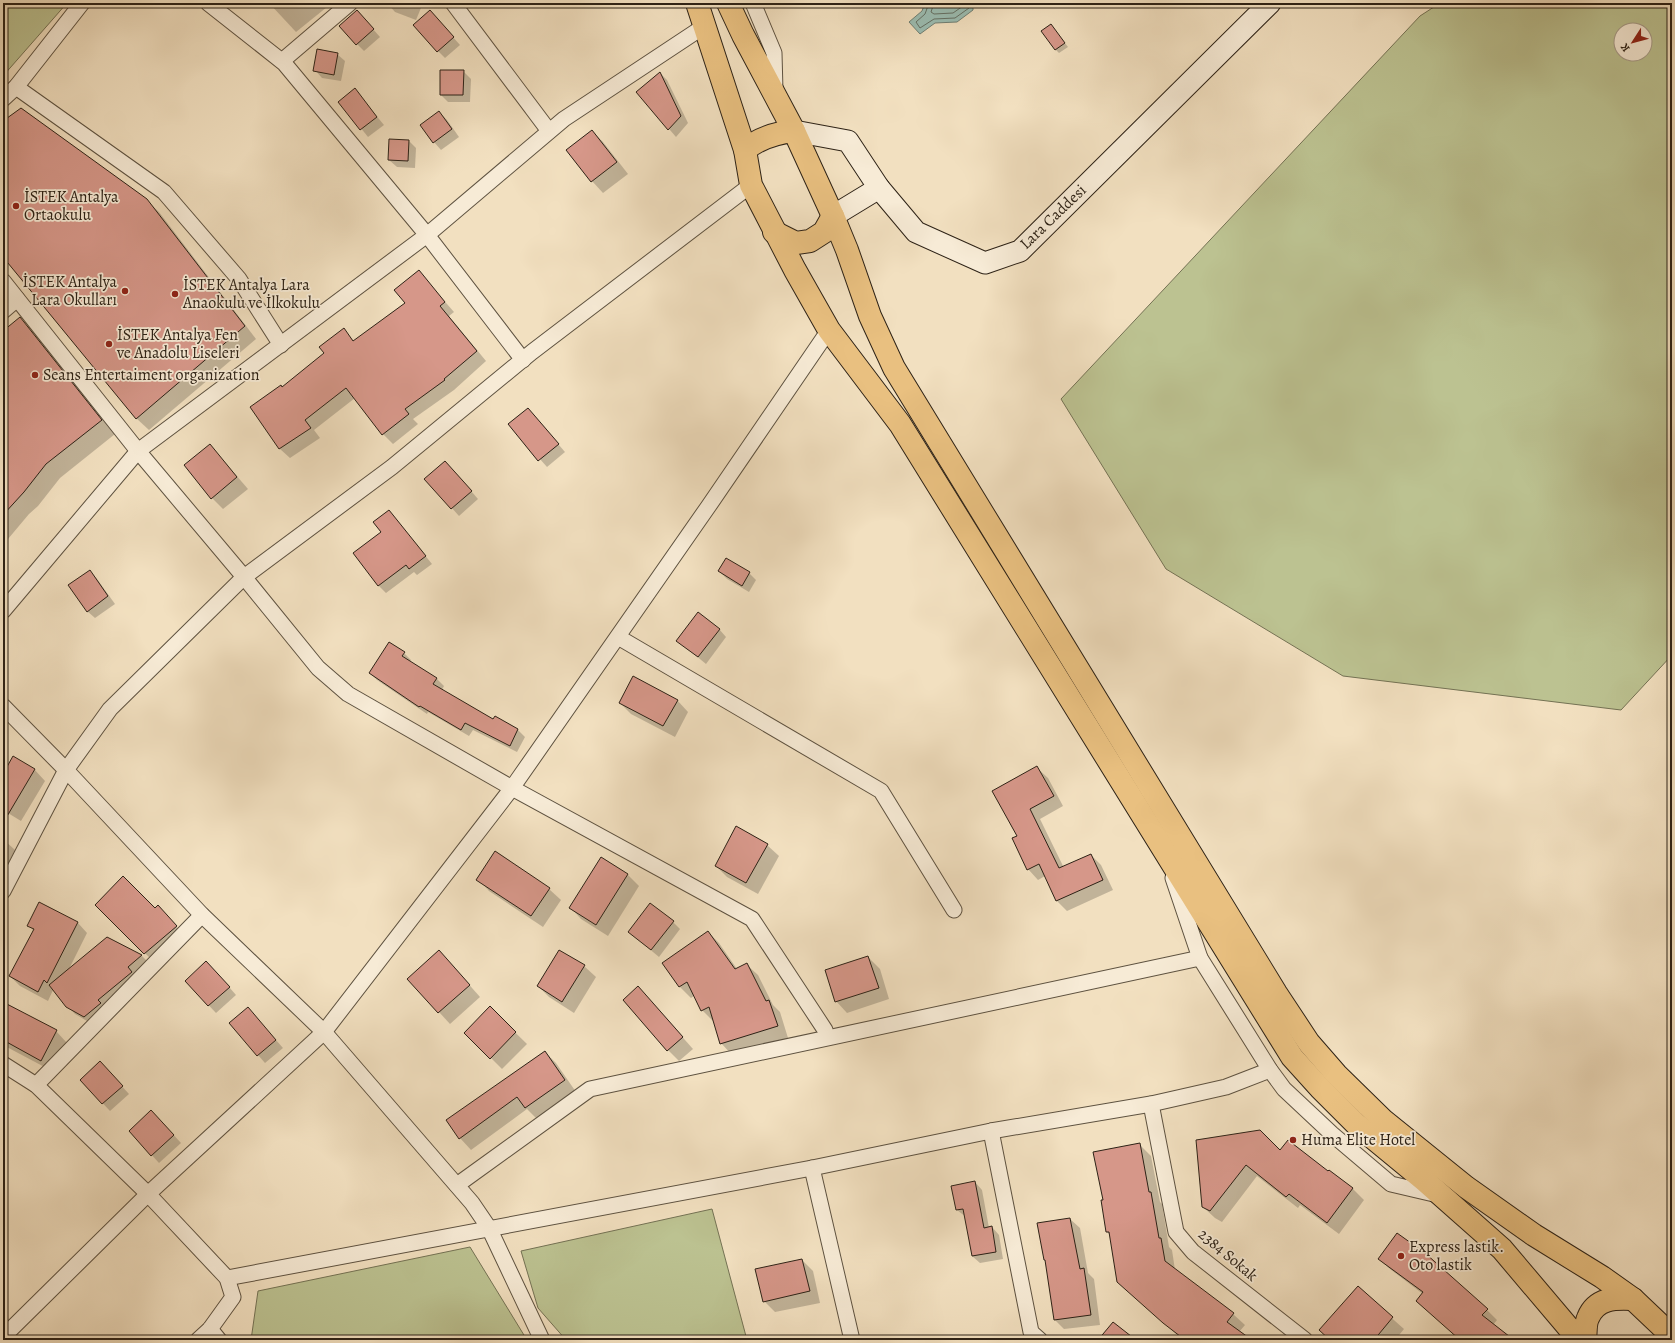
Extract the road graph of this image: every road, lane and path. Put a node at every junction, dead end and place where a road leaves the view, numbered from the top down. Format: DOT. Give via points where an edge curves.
graph roads {
  1 [pos="82,3"];
  2 [pos="208,3"];
  3 [pos="350,3"];
  4 [pos="453,3"];
  5 [pos="697,3"];
  6 [pos="728,3"];
  7 [pos="753,3"];
  8 [pos="1270,3"];
  9 [pos="706,25"];
  10 [pos="282,62"];
  11 [pos="16,87"];
  12 [pos="775,96"];
  13 [pos="3,99"];
  14 [pos="549,131"];
  15 [pos="794,131"];
  16 [pos="745,150"];
  17 [pos="751,185"];
  18 [pos="879,188"];
  19 [pos="833,216"];
  20 [pos="774,232"];
  21 [pos="426,236"];
  22 [pos="3,281"];
  23 [pos="17,299"];
  24 [pos="3,311"];
  25 [pos="829,330"];
  26 [pos="281,345"];
  27 [pos="523,360"];
  28 [pos="138,451"];
  29 [pos="244,577"];
  30 [pos="3,611"];
  31 [pos="618,637"];
  32 [pos="3,706"];
  33 [pos="66,770"];
  34 [pos="512,788"];
  35 [pos="1165,852"];
  36 [pos="3,891"];
  37 [pos="954,910"];
  38 [pos="202,915"];
  39 [pos="1200,958"];
  40 [pos="324,1032"];
  41 [pos="828,1037"];
  42 [pos="3,1064"];
  43 [pos="1270,1070"];
  44 [pos="36,1085"];
  45 [pos="1151,1104"];
  46 [pos="991,1131"];
  47 [pos="812,1168"];
  48 [pos="457,1185"];
  49 [pos="148,1194"];
  50 [pos="1441,1196"];
  51 [pos="489,1228"];
  52 [pos="227,1278"];
  53 [pos="1633,1299"];
  54 [pos="215,1334"];
  55 [pos="1672,1336"];
  56 [pos="3,1337"];
  57 [pos="198,1340"];
  58 [pos="542,1340"];
  59 [pos="852,1340"];
  60 [pos="1040,1340"];
  61 [pos="1304,1340"];
  62 [pos="1581,1340"];
  63 [pos="1586,1340"];
  1 -- 11 [label="street"];
  2 -- 10 [label="street"];
  3 -- 10 [label="street"];
  4 -- 14 [label="street"];
  5 -- 9 [label="main road"];
  6 -- 12 [label="main road"];
  7 -- 12 [label="street" via="774,54"];
  8 -- 18 [label="street, Lara Caddesi" via="1020,251 985,263 916,232"];
  9 -- 14 [label="street"];
  9 -- 16 [label="main road"];
  10 -- 21 [label="street"];
  11 -- 13 [label="street"];
  11 -- 26 [label="street" via="164,192 239,279"];
  12 -- 15 [label="main road"];
  14 -- 21 [label="street"];
  15 -- 16 [label="main road" via="769,136"];
  15 -- 18 [label="street, Lara Caddesi" via="848,141"];
  15 -- 19 [label="main road"];
  16 -- 17 [label="main road"];
  17 -- 20 [label="main road"];
  17 -- 27 [label="street"];
  18 -- 19 [label="street"];
  19 -- 20 [label="main road" via="824,232 810,241 796,243"];
  19 -- 53 [label="main road" via="870,316 894,368 1267,980 1309,1043 1336,1074 1383,1120 1466,1187"];
  20 -- 25 [label="main road"];
  21 -- 26 [label="street"];
  21 -- 27 [label="street"];
  22 -- 23 [label="street"];
  23 -- 24 [label="street"];
  23 -- 28 [label="street"];
  25 -- 31 [label="street"];
  25 -- 35 [label="main road" via="900,424"];
  26 -- 28 [label="street"];
  27 -- 29 [label="street" via="392,467"];
  28 -- 29 [label="street"];
  28 -- 30 [label="street"];
  29 -- 33 [label="street" via="110,709"];
  29 -- 34 [label="street" via="318,668 348,694"];
  31 -- 34 [label="street"];
  31 -- 37 [label="street" via="881,791"];
  32 -- 33 [label="street"];
  33 -- 36 [label="street"];
  33 -- 38 [label="street"];
  34 -- 40 [label="street"];
  34 -- 41 [label="street" via="752,919"];
  35 -- 39 [label="street"];
  35 -- 50 [label="main road" via="1292,1057 1356,1124"];
  38 -- 40 [label="street"];
  38 -- 44 [label="street"];
  39 -- 41 [label="street"];
  39 -- 43 [label="street"];
  40 -- 48 [label="street"];
  40 -- 49 [label="street"];
  41 -- 48 [label="street" via="590,1089"];
  42 -- 44 [label="street"];
  43 -- 45 [label="street" via="1226,1087"];
  43 -- 50 [label="street" via="1284,1089 1391,1184"];
  44 -- 49 [label="street"];
  45 -- 46 [label="street"];
  45 -- 61 [label="street, 2384 Sokak" via="1176,1232 1193,1252"];
  46 -- 47 [label="street"];
  46 -- 60 [label="street" via="1031,1332"];
  47 -- 51 [label="street"];
  47 -- 59 [label="street"];
  48 -- 51 [label="street"];
  49 -- 52 [label="street"];
  49 -- 56 [label="street"];
  50 -- 62 [label="main road" via="1502,1249"];
  51 -- 52 [label="street"];
  51 -- 58 [label="street"];
  52 -- 54 [label="street" via="233,1297"];
  53 -- 55 [label="main road"];
  53 -- 63 [label="main road" via="1614,1298 1594,1307 1587,1319"];
  54 -- 57 [label="street"];
}
